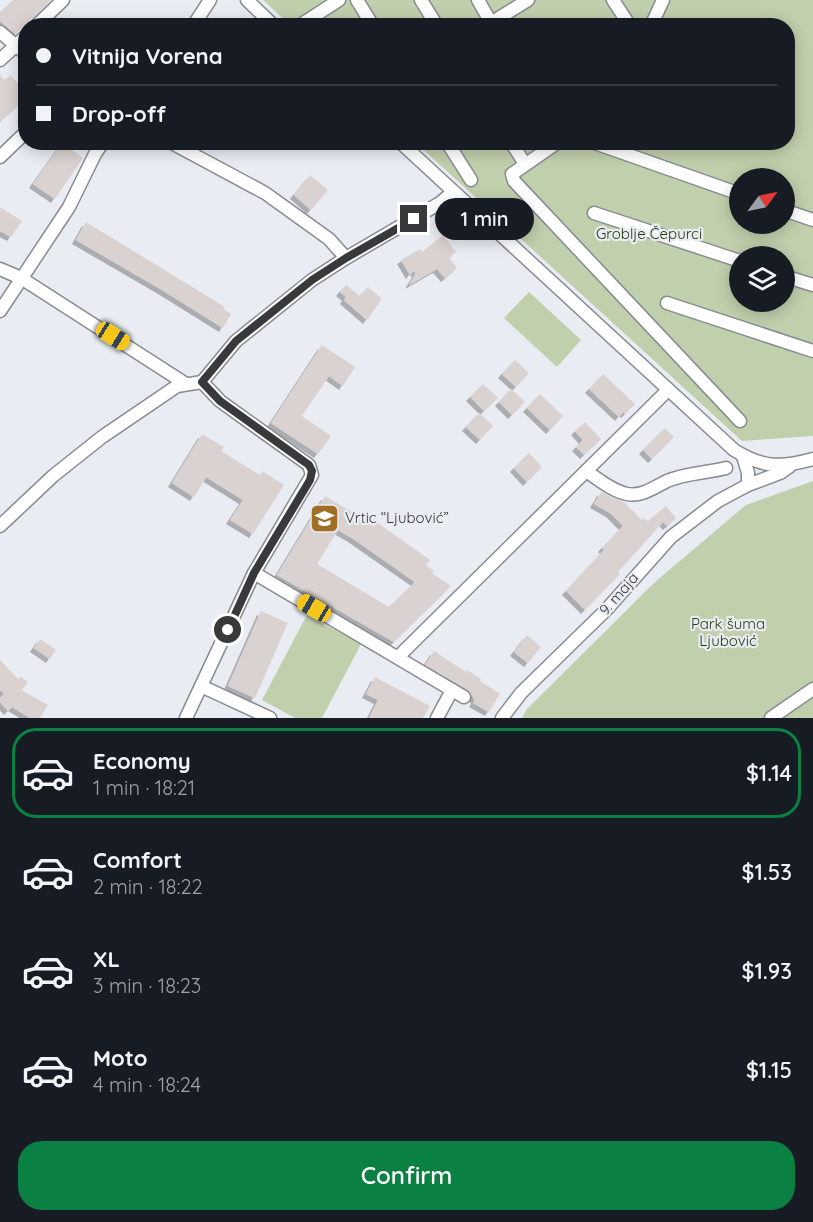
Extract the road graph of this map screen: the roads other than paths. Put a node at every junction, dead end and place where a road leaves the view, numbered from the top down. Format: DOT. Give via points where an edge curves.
graph roads {
  1 [pos="63,0"];
  2 [pos="210,0"];
  3 [pos="247,0"];
  4 [pos="339,0"];
  5 [pos="357,0"];
  6 [pos="421,0"];
  7 [pos="478,0"];
  8 [pos="528,0"];
  9 [pos="614,0"];
  10 [pos="663,0"];
  11 [pos="44,18"];
  12 [pos="198,18"];
  13 [pos="266,18"];
  14 [pos="311,18"];
  15 [pos="368,18"];
  16 [pos="432,18"];
  17 [pos="487,18"];
  18 [pos="500,18"];
  19 [pos="625,18"];
  20 [pos="655,18"];
  21 [pos="0,32"];
  22 [pos="18,43"];
  23 [pos="14,46"];
  24 [pos="18,49"];
  25 [pos="0,60"];
  26 [pos="18,140"];
  27 [pos="98,150"];
  28 [pos="185,150"];
  29 [pos="408,150"];
  30 [pos="452,150"];
  31 [pos="516,150"];
  32 [pos="546,150"];
  33 [pos="615,150"];
  34 [pos="0,157"];
  35 [pos="525,164"];
  36 [pos="471,180"];
  37 [pos="729,190"];
  38 [pos="453,192"];
  39 [pos="594,213"];
  40 [pos="795,214"];
  41 [pos="813,220"];
  42 [pos="729,257"];
  43 [pos="346,258"];
  44 [pos="0,269"];
  45 [pos="21,278"];
  46 [pos="795,279"];
  47 [pos="813,285"];
  48 [pos="667,303"];
  49 [pos="0,311"];
  50 [pos="813,351"];
  51 [pos="202,382"];
  52 [pos="186,384"];
  53 [pos="668,390"];
  54 [pos="740,421"];
  55 [pos="743,456"];
  56 [pos="813,459"];
  57 [pos="791,465"];
  58 [pos="726,468"];
  59 [pos="586,471"];
  60 [pos="748,485"];
  61 [pos="0,526"];
  62 [pos="254,573"];
  63 [pos="398,657"];
  64 [pos="201,686"];
  65 [pos="813,689"];
  66 [pos="452,690"];
  67 [pos="464,697"];
  68 [pos="186,718"];
  69 [pos="270,718"];
  70 [pos="437,718"];
  71 [pos="502,718"];
  72 [pos="771,718"];
  1 -- 11 [label="street"];
  2 -- 12 [label="street"];
  3 -- 13 [label="street"];
  4 -- 14 [label="street"];
  5 -- 15 [label="street"];
  6 -- 16 [label="street"];
  7 -- 17 [label="street"];
  8 -- 18 [label="street"];
  9 -- 19 [label="street"];
  10 -- 20 [label="street"];
  21 -- 23 [label="street"];
  22 -- 23 [label="street"];
  23 -- 24 [label="street"];
  23 -- 25 [label="street"];
  26 -- 34 [label="street"];
  27 -- 45 [label="street" via="69,207"];
  28 -- 43 [label="street" via="265,193 330,239"];
  29 -- 38 [label="street"];
  30 -- 36 [label="street"];
  31 -- 35 [label="street"];
  32 -- 35 [label="street"];
  33 -- 37 [label="street"];
  35 -- 54 [label="street" via="512,174 514,182"];
  38 -- 43 [label="street"];
  38 -- 53 [label="street"];
  39 -- 42 [label="street"];
  40 -- 41 [label="street"];
  43 -- 51 [label="street" via="236,341"];
  44 -- 45 [label="street"];
  45 -- 49 [label="street"];
  45 -- 52 [label="street"];
  46 -- 47 [label="street"];
  48 -- 50 [label="street"];
  51 -- 52 [label="street"];
  51 -- 62 [label="street" via="220,401 312,471"];
  52 -- 61 [label="street" via="157,398 102,437"];
  53 -- 55 [label="street"];
  53 -- 59 [label="street"];
  55 -- 57 [label="street" via="766,464"];
  55 -- 60 [label="street"];
  56 -- 57 [label="street"];
  57 -- 60 [label="street, 9. maja" via="776,476"];
  58 -- 59 [label="street" via="687,475 628,494"];
  59 -- 63 [label="street"];
  60 -- 71 [label="street, 9. maja" via="670,537 607,609 521,693"];
  62 -- 63 [label="street"];
  62 -- 64 [label="street"];
  63 -- 66 [label="street"];
  64 -- 68 [label="street"];
  64 -- 69 [label="street"];
  65 -- 72 [label="street"];
  66 -- 67 [label="street"];
  66 -- 70 [label="street"];
}
